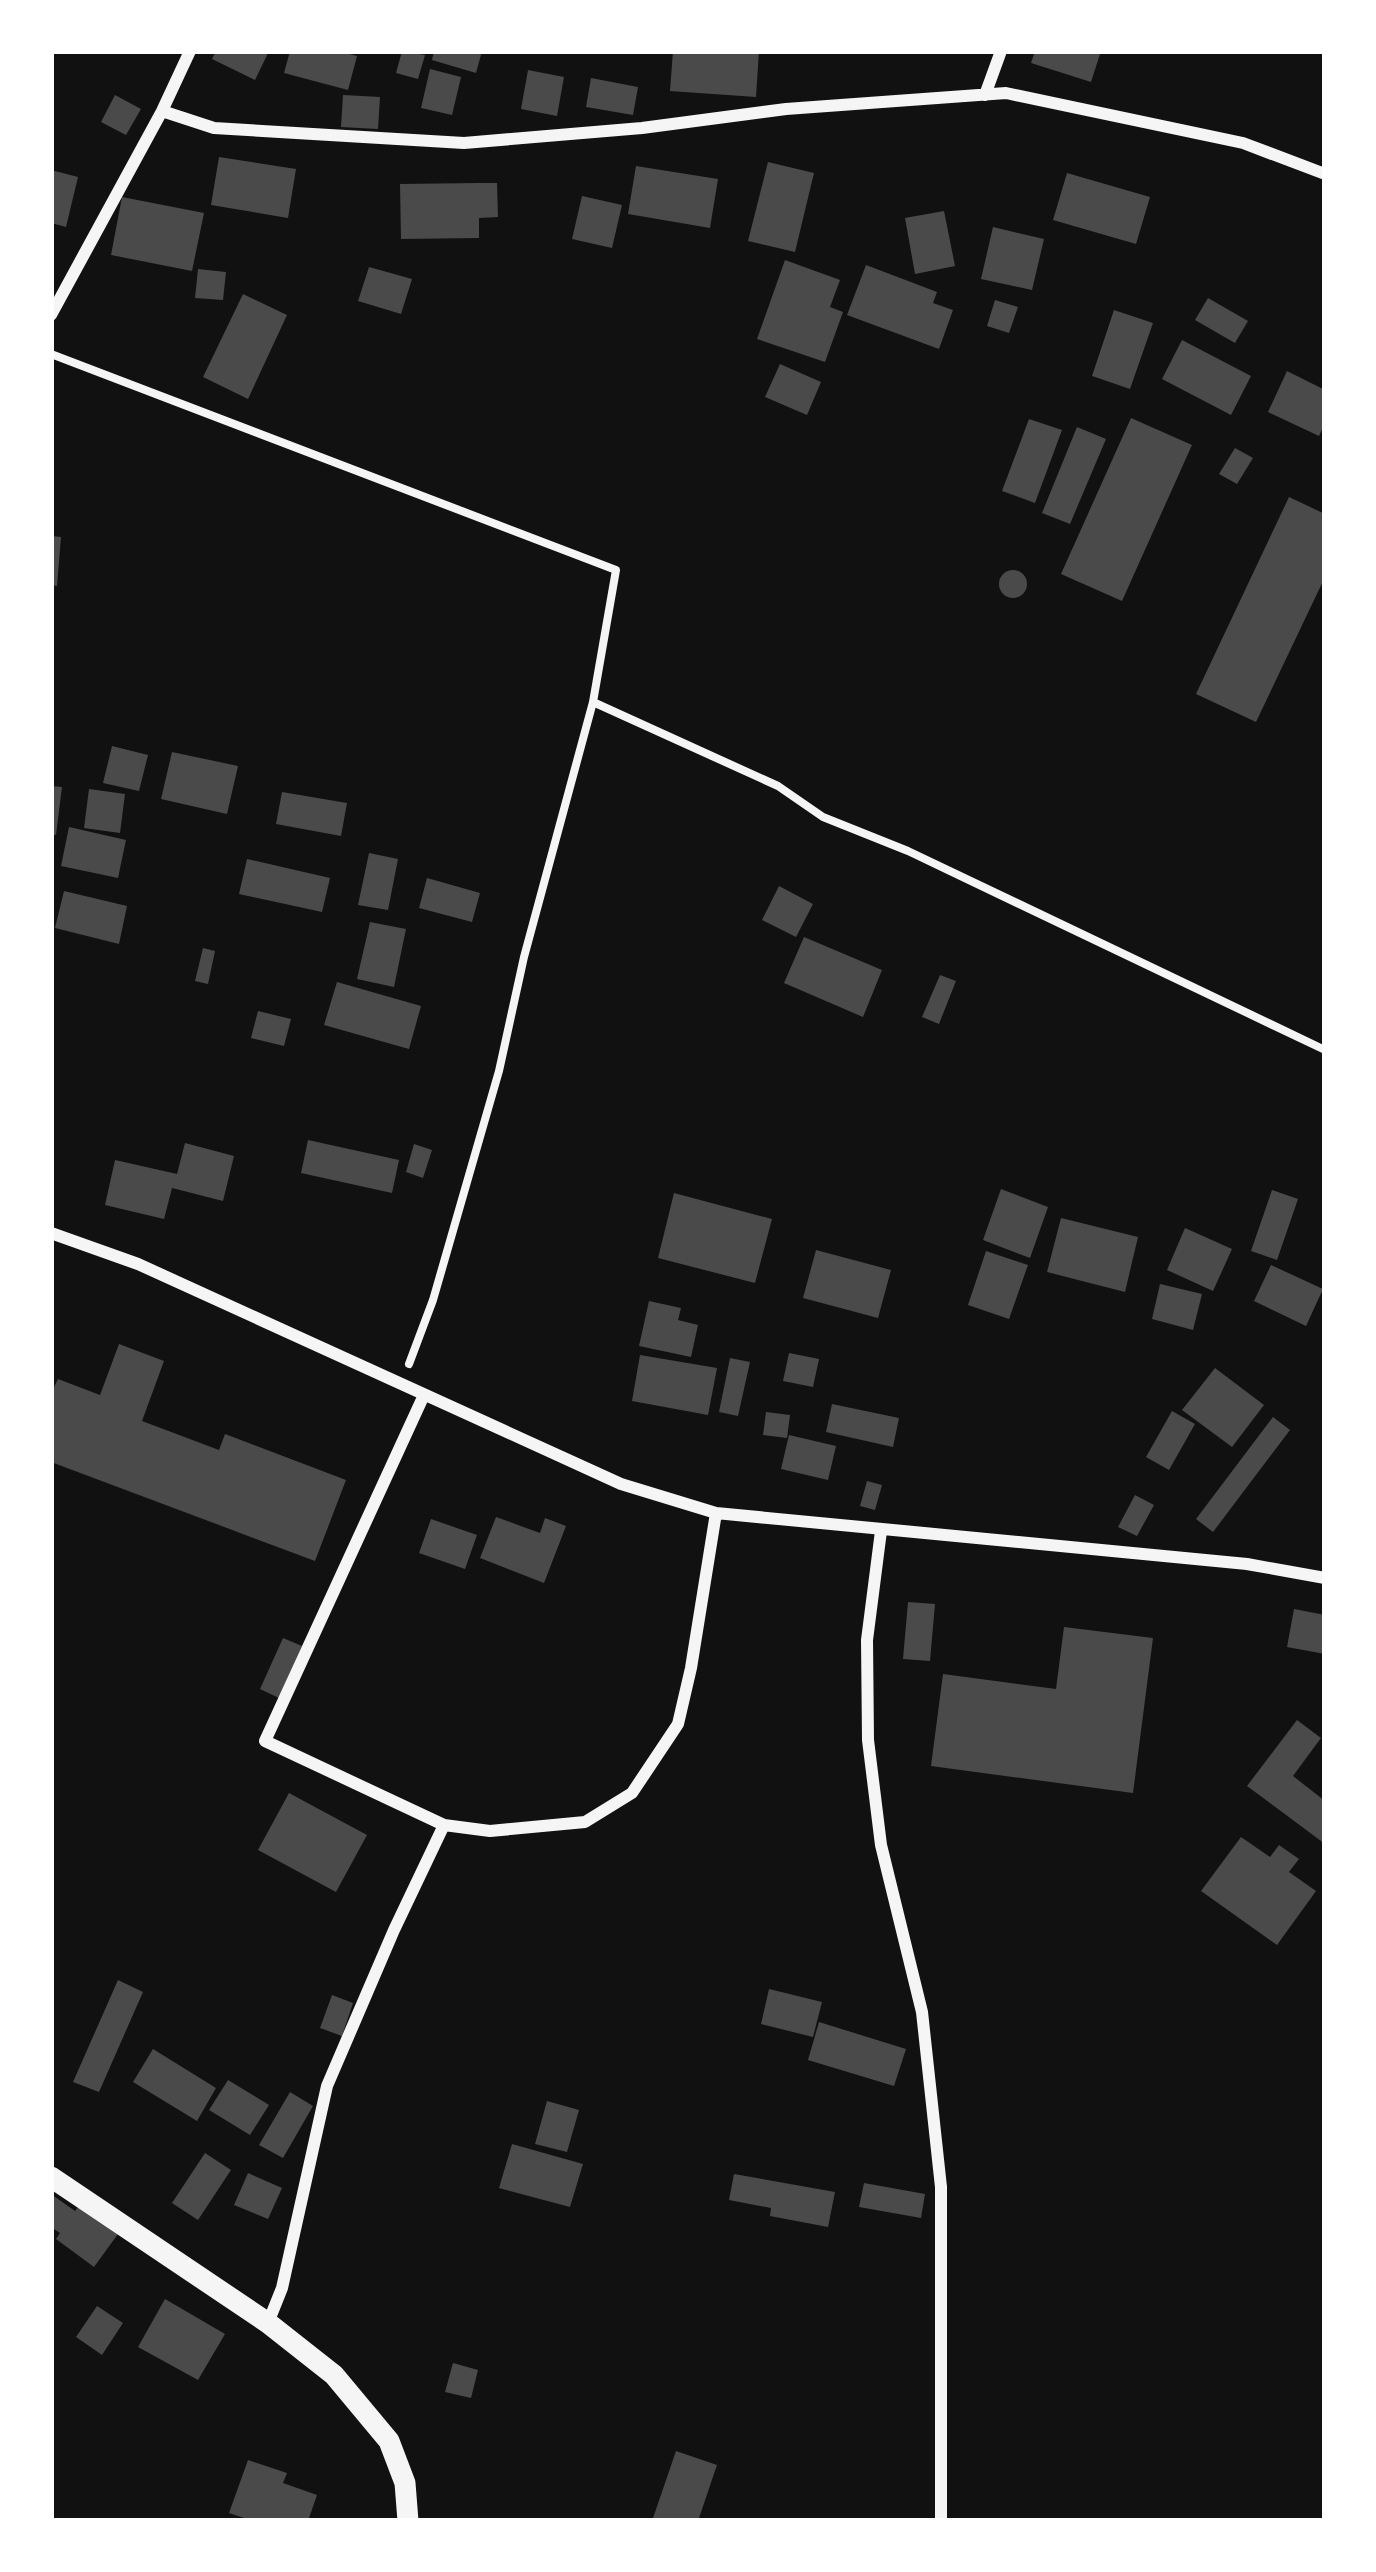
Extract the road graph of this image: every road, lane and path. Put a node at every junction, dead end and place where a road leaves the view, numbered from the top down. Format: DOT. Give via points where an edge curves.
graph roads {
  1 [pos="190,51"];
  2 [pos="1001,51"];
  3 [pos="985,94"];
  4 [pos="162,111"];
  5 [pos="1325,174"];
  6 [pos="51,315"];
  7 [pos="51,354"];
  8 [pos="593,703"];
  9 [pos="1325,1050"];
  10 [pos="51,1233"];
  11 [pos="402,1382"];
  12 [pos="424,1395"];
  13 [pos="716,1513"];
  14 [pos="881,1531"];
  15 [pos="1325,1578"];
  16 [pos="444,1825"];
  17 [pos="51,2177"];
  18 [pos="268,2323"];
  19 [pos="409,2521"];
  20 [pos="941,2521"];
  1 -- 4 [label="street"];
  2 -- 3 [label="street"];
  3 -- 4 [label="street" via="464,143 214,128"];
  3 -- 5 [label="street" via="1243,143"];
  4 -- 6 [label="street"];
  7 -- 8 [label="path" via="616,570"];
  8 -- 9 [label="path"];
  8 -- 11 [label="path" via="499,1071"];
  10 -- 11 [label="street"];
  11 -- 12 [label="street"];
  12 -- 13 [label="street" via="621,1484"];
  12 -- 16 [label="street" via="265,1741"];
  13 -- 14 [label="street"];
  13 -- 16 [label="street" via="678,1724 632,1793 585,1822 490,1831"];
  14 -- 15 [label="street"];
  14 -- 20 [label="street" via="867,1640 868,1741 881,1845 922,2012 941,2187"];
  16 -- 18 [label="street" via="327,2086"];
  17 -- 18 [label="street"];
  18 -- 19 [label="street" via="374,2419 397,2459"];
}
